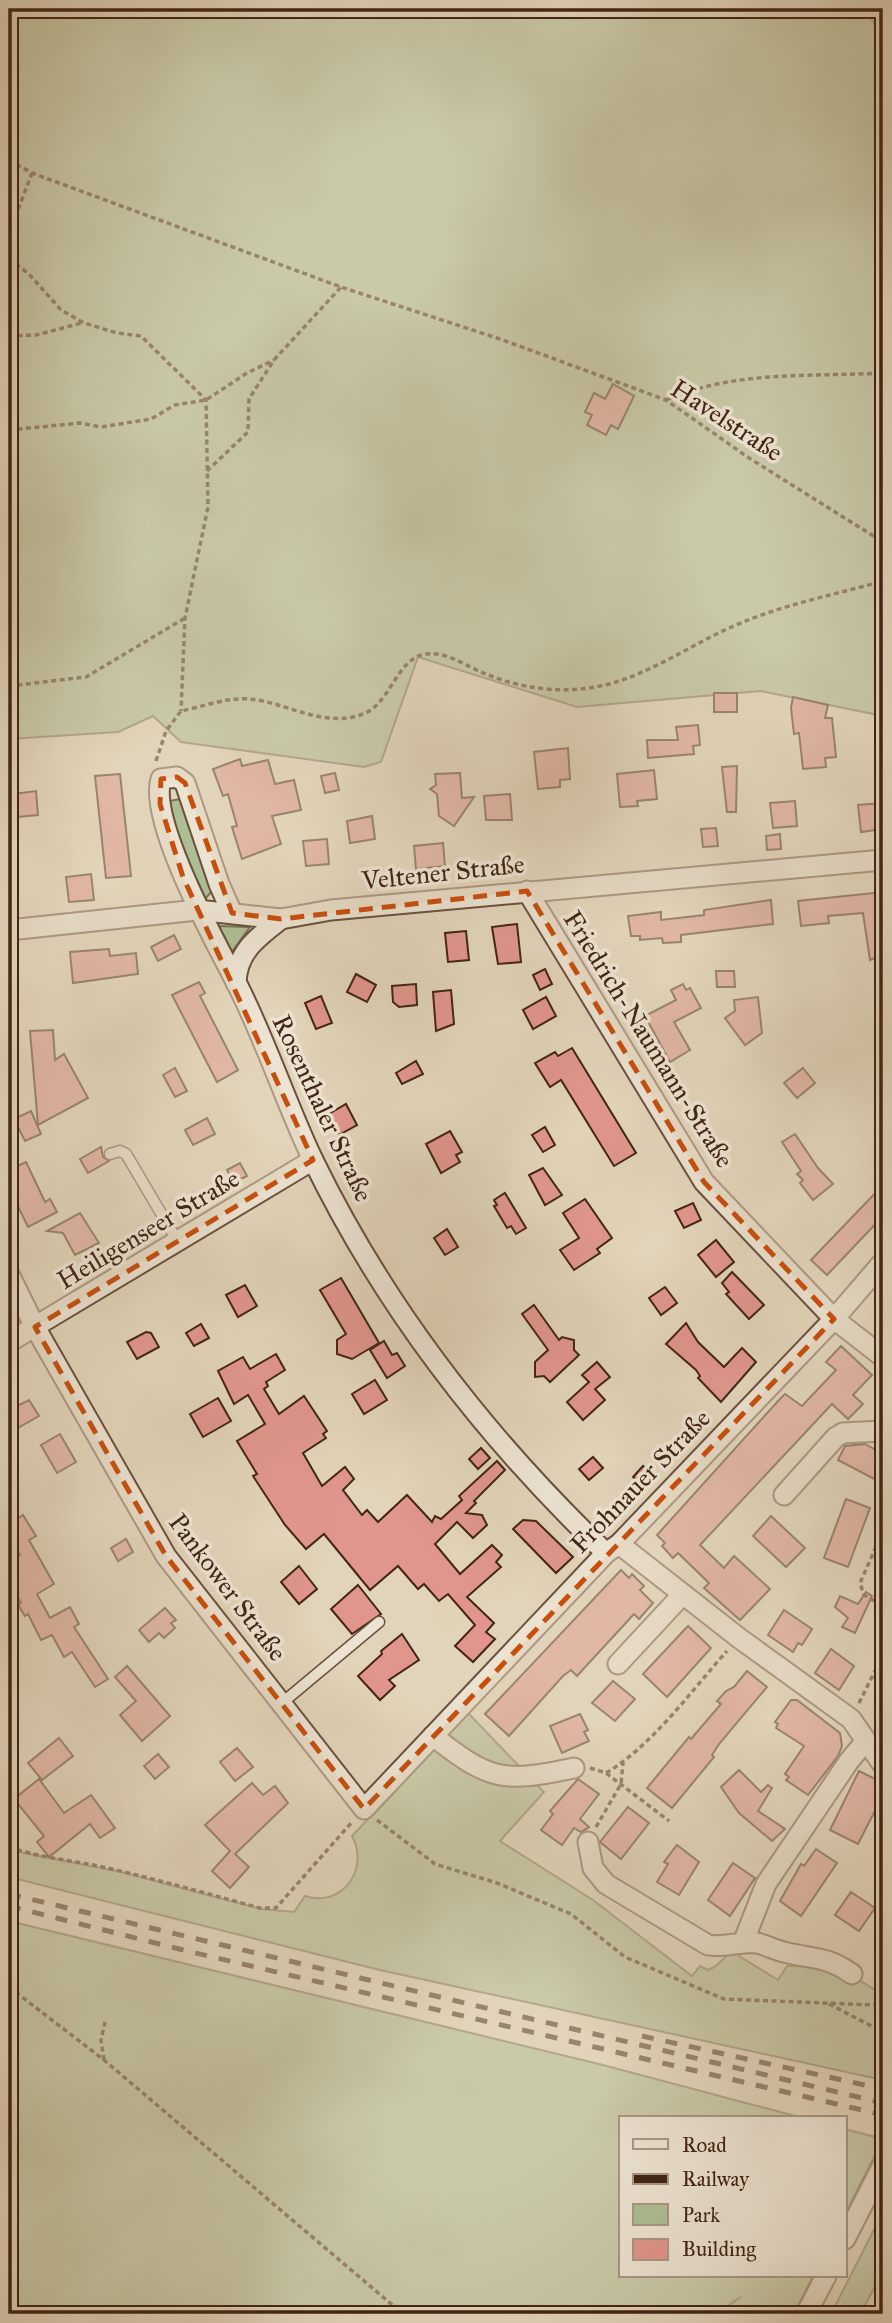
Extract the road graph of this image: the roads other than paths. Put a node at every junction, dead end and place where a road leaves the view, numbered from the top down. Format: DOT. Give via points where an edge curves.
graph roads {
  1 [pos="883,860"];
  2 [pos="527,891"];
  3 [pos="197,910"];
  4 [pos="232,914"];
  5 [pos="281,919"];
  6 [pos="9,930"];
  7 [pos="236,983"];
  8 [pos="110,1154"];
  9 [pos="313,1160"];
  10 [pos="178,1242"];
  11 [pos="883,1262"];
  12 [pos="9,1274"];
  13 [pos="834,1319"];
  14 [pos="35,1327"];
  15 [pos="9,1342"];
  16 [pos="883,1357"];
  17 [pos="883,1431"];
  18 [pos="783,1494"];
  19 [pos="612,1548"];
  20 [pos="683,1594"];
  21 [pos="379,1622"];
  22 [pos="618,1664"];
  23 [pos="282,1703"];
  24 [pos="433,1737"];
  25 [pos="865,1742"];
  26 [pos="883,1766"];
  27 [pos="574,1768"];
  28 [pos="364,1809"];
  29 [pos="588,1842"];
  30 [pos="743,1943"];
  31 [pos="852,1974"];
  32 [pos="883,2165"];
  33 [pos="846,2237"];
  34 [pos="825,2278"];
  35 [pos="806,2314"];
  1 -- 2 [label="street, Veltener Straße"];
  2 -- 5 [label="street, Veltener Straße"];
  2 -- 13 [label="street, Friedrich-Naumann-Straße" via="704,1182"];
  3 -- 4 [label="street, Veltener Straße"];
  3 -- 4 [label="street, Rosenthaler Straße" via="160,804 161,779 177,777 185,783"];
  3 -- 6 [label="street, Veltener Straße"];
  3 -- 7 [label="street, Rosenthaler Straße"];
  4 -- 5 [label="street, Veltener Straße"];
  5 -- 7 [label="street" via="239,960"];
  7 -- 9 [label="street, Rosenthaler Straße"];
  8 -- 10 [label="lane" via="126,1154"];
  9 -- 10 [label="street, Heiligenseer Straße"];
  9 -- 19 [label="street, Rosenthaler Straße" via="366,1258 446,1377 549,1498"];
  10 -- 14 [label="street, Heiligenseer Straße"];
  11 -- 13 [label="street, Frohnauer Straße"];
  12 -- 14 [label="street, Pankower Straße"];
  13 -- 16 [label="street, Friedrich-Naumann-Straße"];
  13 -- 19 [label="street, Frohnauer Straße"];
  14 -- 15 [label="street, Heiligenseer Straße"];
  14 -- 23 [label="street, Pankower Straße" via="166,1556"];
  17 -- 18 [label="street" via="836,1437"];
  19 -- 20 [label="street, Rosenthaler Straße"];
  19 -- 24 [label="street, Frohnauer Straße"];
  20 -- 22 [label="street"];
  20 -- 25 [label="street, Rosenthaler Straße" via="851,1719"];
  21 -- 23 [label="lane"];
  23 -- 28 [label="street, Pankower Straße"];
  24 -- 27 [label="street" via="470,1766 489,1774 535,1776"];
  24 -- 28 [label="street, Frohnauer Straße"];
  25 -- 26 [label="street, Rosenthaler Straße"];
  25 -- 30 [label="street" via="766,1884"];
  29 -- 30 [label="street" via="593,1868 606,1884 708,1945 725,1948"];
  30 -- 31 [label="street" via="832,1960"];
  32 -- 33 [label="street"];
  34 -- 35 [label="street"];
}
